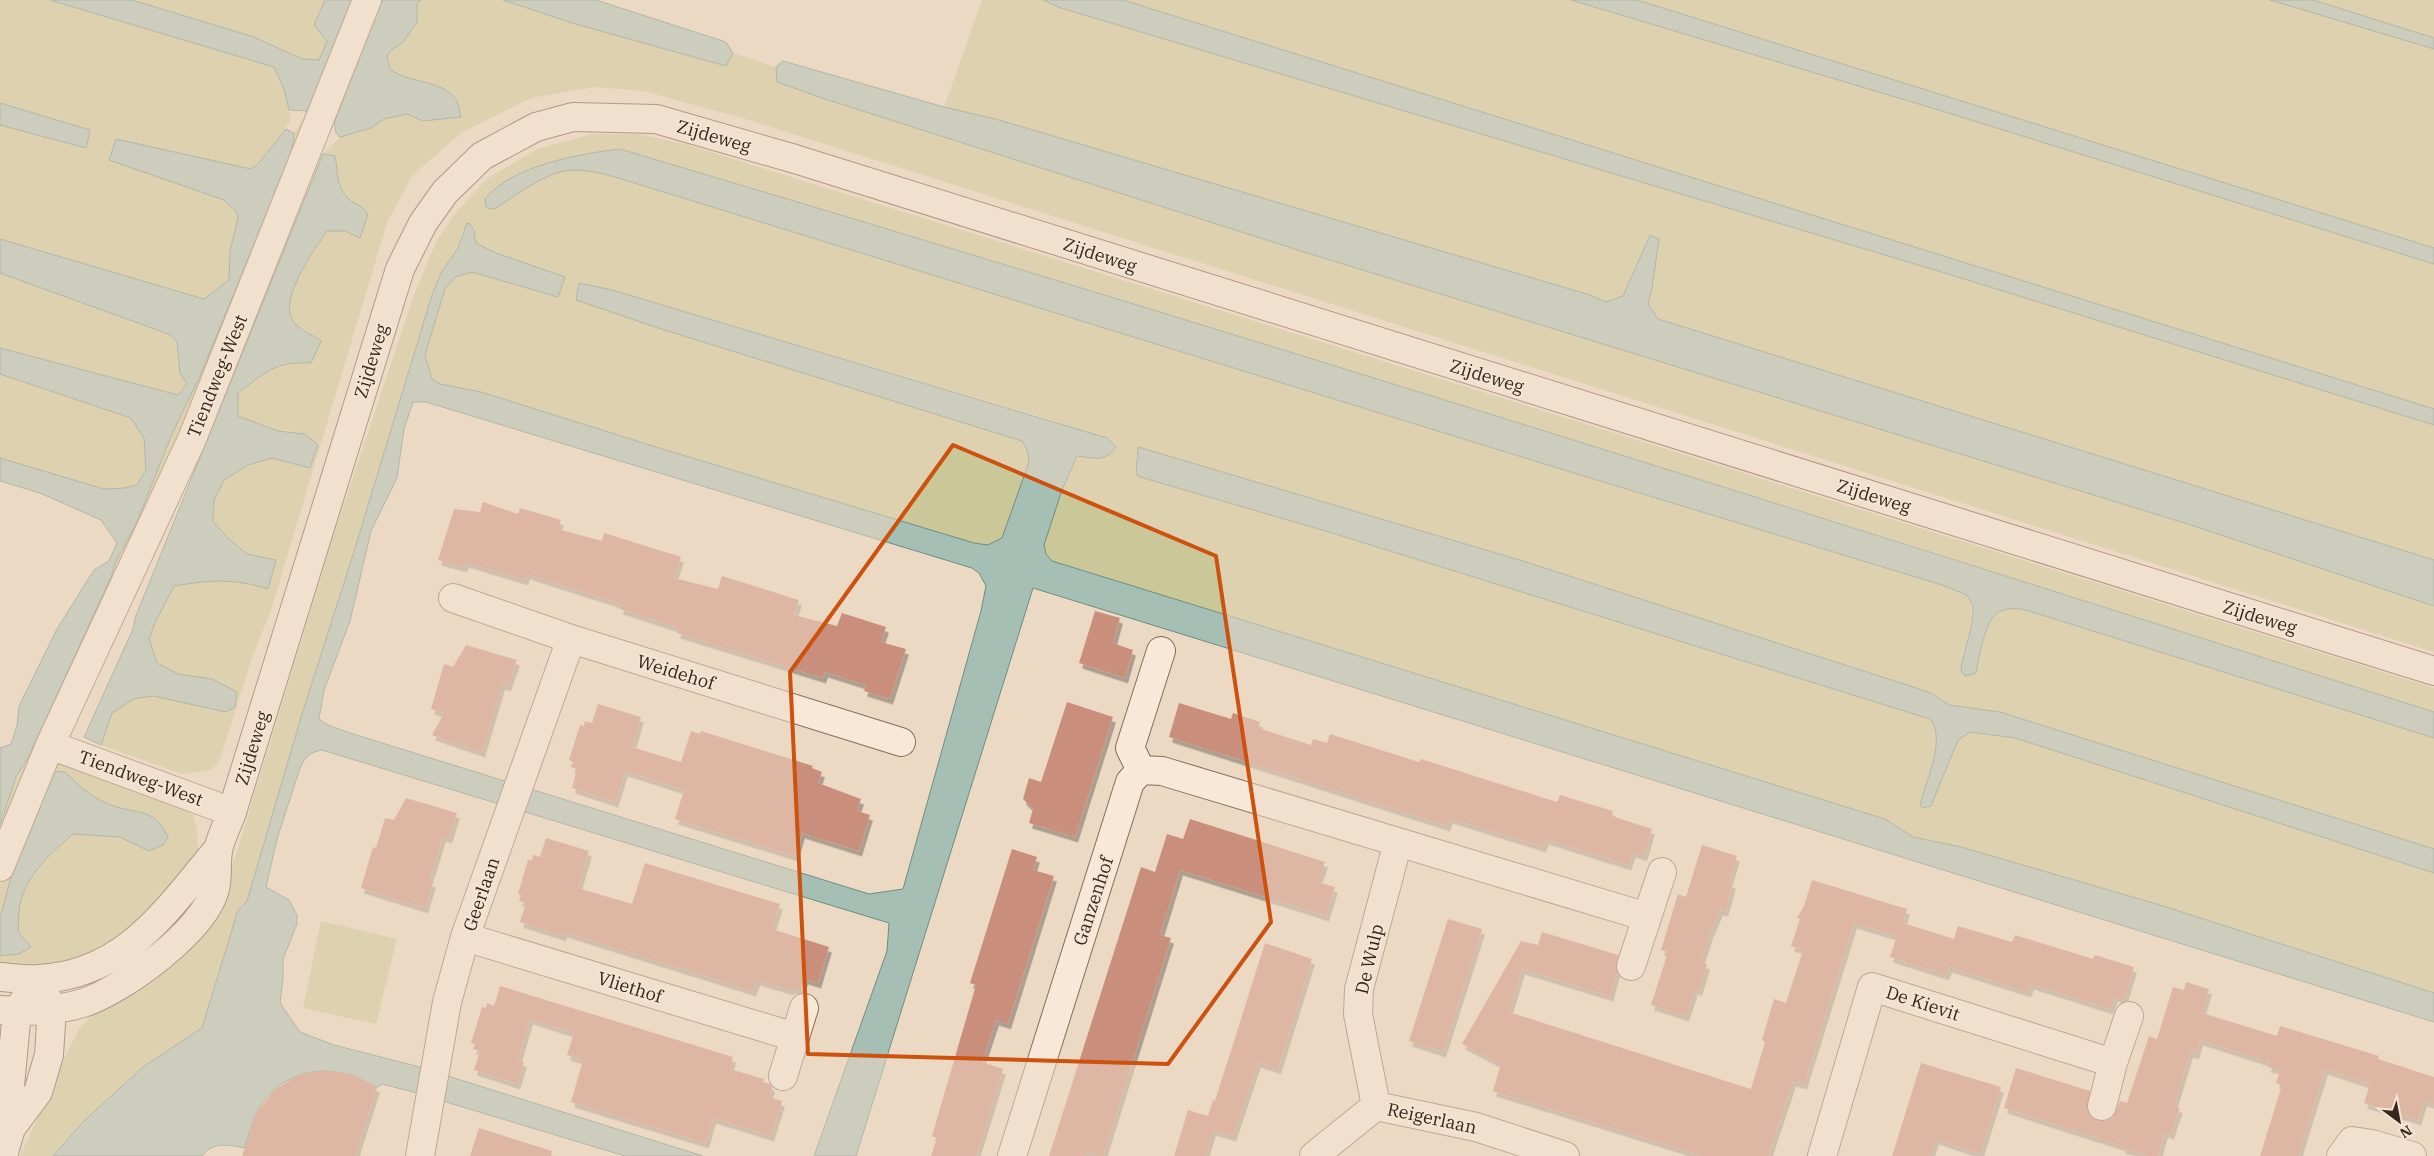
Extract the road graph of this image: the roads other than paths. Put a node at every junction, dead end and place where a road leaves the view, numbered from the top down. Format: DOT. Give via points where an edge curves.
graph roads {
  1 [pos="367,0"];
  2 [pos="452,598"];
  3 [pos="571,639"];
  4 [pos="1161,651"];
  5 [pos="2434,671"];
  6 [pos="901,742"];
  7 [pos="50,745"];
  8 [pos="1141,770"];
  9 [pos="232,812"];
  10 [pos="1398,842"];
  11 [pos="218,849"];
  12 [pos="0,867"];
  13 [pos="1662,872"];
  14 [pos="1647,916"];
  15 [pos="465,937"];
  16 [pos="1631,966"];
  17 [pos="0,977"];
  18 [pos="38,979"];
  19 [pos="52,1008"];
  20 [pos="804,1008"];
  21 [pos="8,1011"];
  22 [pos="2129,1016"];
  23 [pos="795,1037"];
  24 [pos="2113,1063"];
  25 [pos="783,1076"];
  26 [pos="1376,1106"];
  27 [pos="2102,1106"];
  28 [pos="11,1128"];
  29 [pos="2,1156"];
  30 [pos="420,1156"];
  31 [pos="1012,1156"];
  32 [pos="1314,1156"];
  33 [pos="1565,1156"];
  34 [pos="1822,1156"];
  35 [pos="2341,1156"];
  36 [pos="2412,1156"];
  1 -- 7 [label="street, Tiendweg-West" via="192,439"];
  2 -- 3 [label="street, Weidehof"];
  3 -- 6 [label="street, Weidehof"];
  3 -- 15 [label="street, Geerlaan"];
  4 -- 8 [label="street" via="1130,748"];
  5 -- 9 [label="street, Zijdeweg" via="795,159 656,119 573,117 536,127 482,156 445,192 423,223 400,269"];
  7 -- 9 [label="street, Tiendweg-West"];
  7 -- 12 [label="street, Tiendweg-West"];
  8 -- 10 [label="street" via="1162,771"];
  8 -- 31 [label="street, Ganzenhof" via="1130,782"];
  9 -- 11 [label="street, Zijdeweg"];
  10 -- 14 [label="street"];
  10 -- 26 [label="street, De Wulp" via="1359,989 1358,1014"];
  11 -- 18 [label="street, Zijdeweg" via="165,914 140,938 115,956 83,970"];
  11 -- 19 [label="street, Zijdeweg" via="214,889 190,928 170,948 140,974 110,990 83,1003"];
  13 -- 14 [label="street"];
  14 -- 16 [label="street"];
  15 -- 23 [label="street, Vliethof"];
  15 -- 30 [label="street, Geerlaan" via="447,1002"];
  17 -- 18 [label="street, Zijdeweg"];
  18 -- 19 [label="street"];
  18 -- 21 [label="street"];
  19 -- 21 [label="street, Zijdeweg"];
  19 -- 28 [label="street" via="49,1054 38,1092"];
  20 -- 23 [label="street"];
  21 -- 28 [label="street"];
  22 -- 24 [label="street"];
  23 -- 25 [label="street"];
  24 -- 27 [label="street"];
  24 -- 34 [label="street, De Kievit" via="1872,987"];
  26 -- 32 [label="street, Reigerlaan"];
  26 -- 33 [label="street, Reigerlaan" via="1476,1127"];
  28 -- 29 [label="street"];
  35 -- 36 [label="street" via="2352,1141"];
}
